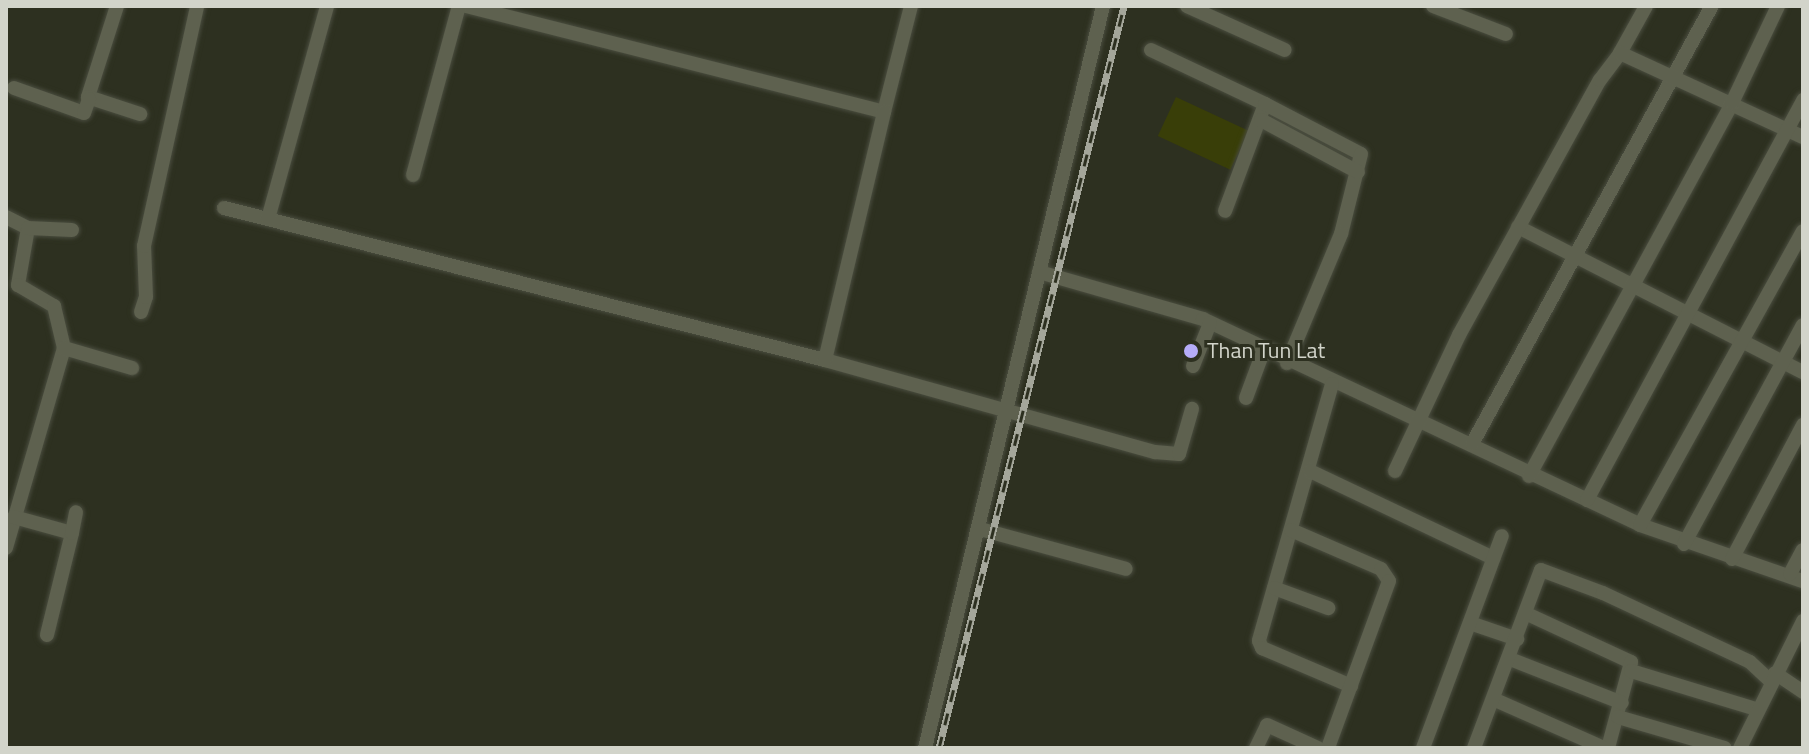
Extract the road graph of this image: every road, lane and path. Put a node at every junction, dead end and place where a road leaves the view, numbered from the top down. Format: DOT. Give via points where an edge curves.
graph roads {
  1 [pos="117,6"];
  2 [pos="197,6"];
  3 [pos="327,6"];
  4 [pos="459,6"];
  5 [pos="466,6"];
  6 [pos="911,6"];
  7 [pos="1103,6"];
  8 [pos="1187,6"];
  9 [pos="1433,6"];
  10 [pos="1646,6"];
  11 [pos="1712,6"];
  12 [pos="1778,6"];
  13 [pos="1467,12"];
  14 [pos="1506,34"];
  15 [pos="1151,50"];
  16 [pos="1285,50"];
  17 [pos="1620,53"];
  18 [pos="1676,79"];
  19 [pos="14,88"];
  20 [pos="89,99"];
  21 [pos="1803,100"];
  22 [pos="1732,103"];
  23 [pos="1265,104"];
  24 [pos="884,112"];
  25 [pos="140,114"];
  26 [pos="1261,120"];
  27 [pos="1789,129"];
  28 [pos="1803,137"];
  29 [pos="1358,172"];
  30 [pos="413,175"];
  31 [pos="224,208"];
  32 [pos="1225,211"];
  33 [pos="6,217"];
  34 [pos="268,219"];
  35 [pos="1518,227"];
  36 [pos="28,228"];
  37 [pos="72,230"];
  38 [pos="1803,231"];
  39 [pos="1576,254"];
  40 [pos="1039,272"];
  41 [pos="1635,283"];
  42 [pos="141,312"];
  43 [pos="1691,312"];
  44 [pos="1210,323"];
  45 [pos="1803,325"];
  46 [pos="1743,340"];
  47 [pos="64,348"];
  48 [pos="1263,352"];
  49 [pos="825,360"];
  50 [pos="1784,361"];
  51 [pos="1287,363"];
  52 [pos="1193,366"];
  53 [pos="132,368"];
  54 [pos="1803,372"];
  55 [pos="1332,384"];
  56 [pos="1246,398"];
  57 [pos="1192,409"];
  58 [pos="1006,410"];
  59 [pos="1417,416"];
  60 [pos="1803,425"];
  61 [pos="1472,444"];
  62 [pos="1310,471"];
  63 [pos="1395,471"];
  64 [pos="1529,476"];
  65 [pos="12,496"];
  66 [pos="1587,500"];
  67 [pos="76,512"];
  68 [pos="14,517"];
  69 [pos="1640,525"];
  70 [pos="980,529"];
  71 [pos="1291,530"];
  72 [pos="72,533"];
  73 [pos="1502,536"];
  74 [pos="1684,544"];
  75 [pos="6,548"];
  76 [pos="1803,550"];
  77 [pos="1493,558"];
  78 [pos="1732,559"];
  79 [pos="1126,569"];
  80 [pos="1796,578"];
  81 [pos="1274,588"];
  82 [pos="1328,608"];
  83 [pos="1525,613"];
  84 [pos="1803,621"];
  85 [pos="1470,623"];
  86 [pos="47,635"];
  87 [pos="1517,639"];
  88 [pos="1510,659"];
  89 [pos="1631,671"];
  90 [pos="1772,676"];
  91 [pos="1351,686"];
  92 [pos="1803,692"];
  93 [pos="1493,699"];
  94 [pos="1756,709"];
  95 [pos="1620,710"];
  96 [pos="931,747"];
  97 [pos="1478,747"];
  98 [pos="1256,748"];
  99 [pos="1318,748"];
  100 [pos="1328,748"];
  101 [pos="1423,748"];
  102 [pos="1606,748"];
  103 [pos="1725,748"];
  104 [pos="1740,748"];
  1 -- 20 [label="street"];
  2 -- 42 [label="street" via="144,246 146,297"];
  3 -- 34 [label="street"];
  4 -- 30 [label="street"];
  5 -- 24 [label="street"];
  6 -- 24 [label="street"];
  7 -- 40 [label="street"];
  8 -- 16 [label="street"];
  9 -- 13 [label="street"];
  10 -- 17 [label="street"];
  11 -- 18 [label="street"];
  12 -- 22 [label="street"];
  13 -- 14 [label="street"];
  15 -- 23 [label="street"];
  17 -- 18 [label="street"];
  17 -- 35 [label="street"];
  18 -- 22 [label="street"];
  18 -- 39 [label="street"];
  19 -- 20 [label="street" via="84,113"];
  20 -- 25 [label="street"];
  21 -- 27 [label="street"];
  22 -- 27 [label="street"];
  22 -- 41 [label="street"];
  23 -- 26 [label="street"];
  23 -- 29 [label="street" via="1359,151"];
  24 -- 49 [label="street"];
  26 -- 29 [label="street"];
  26 -- 32 [label="street"];
  27 -- 28 [label="street"];
  27 -- 43 [label="street"];
  29 -- 51 [label="street" via="1341,234"];
  31 -- 34 [label="street"];
  33 -- 36 [label="street"];
  34 -- 49 [label="street"];
  35 -- 39 [label="street"];
  35 -- 59 [label="street"];
  36 -- 37 [label="street"];
  36 -- 47 [label="street" via="18,285 54,306"];
  38 -- 46 [label="street"];
  39 -- 41 [label="street"];
  39 -- 61 [label="street"];
  40 -- 44 [label="street" via="1135,296"];
  40 -- 58 [label="street"];
  41 -- 43 [label="street"];
  41 -- 64 [label="street"];
  43 -- 46 [label="street"];
  43 -- 66 [label="street"];
  44 -- 48 [label="street"];
  44 -- 52 [label="street"];
  45 -- 50 [label="street"];
  46 -- 50 [label="street"];
  46 -- 69 [label="street"];
  47 -- 53 [label="street"];
  47 -- 65 [label="street"];
  48 -- 51 [label="street"];
  48 -- 56 [label="street"];
  49 -- 58 [label="street"];
  50 -- 54 [label="street"];
  50 -- 74 [label="street"];
  51 -- 55 [label="street"];
  55 -- 59 [label="street"];
  55 -- 62 [label="street"];
  57 -- 58 [label="street" via="1177,455"];
  58 -- 70 [label="street"];
  59 -- 61 [label="street"];
  59 -- 63 [label="street"];
  60 -- 78 [label="street"];
  61 -- 64 [label="street"];
  62 -- 71 [label="street"];
  62 -- 77 [label="street"];
  64 -- 66 [label="street"];
  65 -- 68 [label="street"];
  66 -- 69 [label="street"];
  67 -- 72 [label="street"];
  68 -- 72 [label="street"];
  68 -- 75 [label="street"];
  69 -- 74 [label="street"];
  70 -- 79 [label="street"];
  70 -- 96 [label="street"];
  71 -- 81 [label="street"];
  71 -- 91 [label="street" via="1371,564 1389,579"];
  72 -- 86 [label="street"];
  73 -- 77 [label="street"];
  74 -- 78 [label="street"];
  76 -- 80 [label="street"];
  77 -- 85 [label="street"];
  78 -- 80 [label="street"];
  81 -- 82 [label="street"];
  81 -- 91 [label="street" via="1260,646"];
  83 -- 87 [label="street"];
  83 -- 89 [label="street" via="1621,654 1631,662"];
  83 -- 90 [label="street" via="1538,574 1548,570"];
  84 -- 90 [label="street"];
  85 -- 87 [label="street"];
  85 -- 101 [label="street"];
  87 -- 88 [label="street"];
  88 -- 93 [label="street"];
  88 -- 95 [label="street"];
  89 -- 94 [label="street"];
  89 -- 95 [label="street"];
  90 -- 92 [label="street"];
  90 -- 94 [label="street"];
  91 -- 100 [label="street"];
  93 -- 97 [label="street"];
  93 -- 102 [label="street"];
  94 -- 104 [label="street"];
  95 -- 102 [label="street"];
  95 -- 103 [label="street"];
  98 -- 99 [label="street" via="1267,725"];
}
